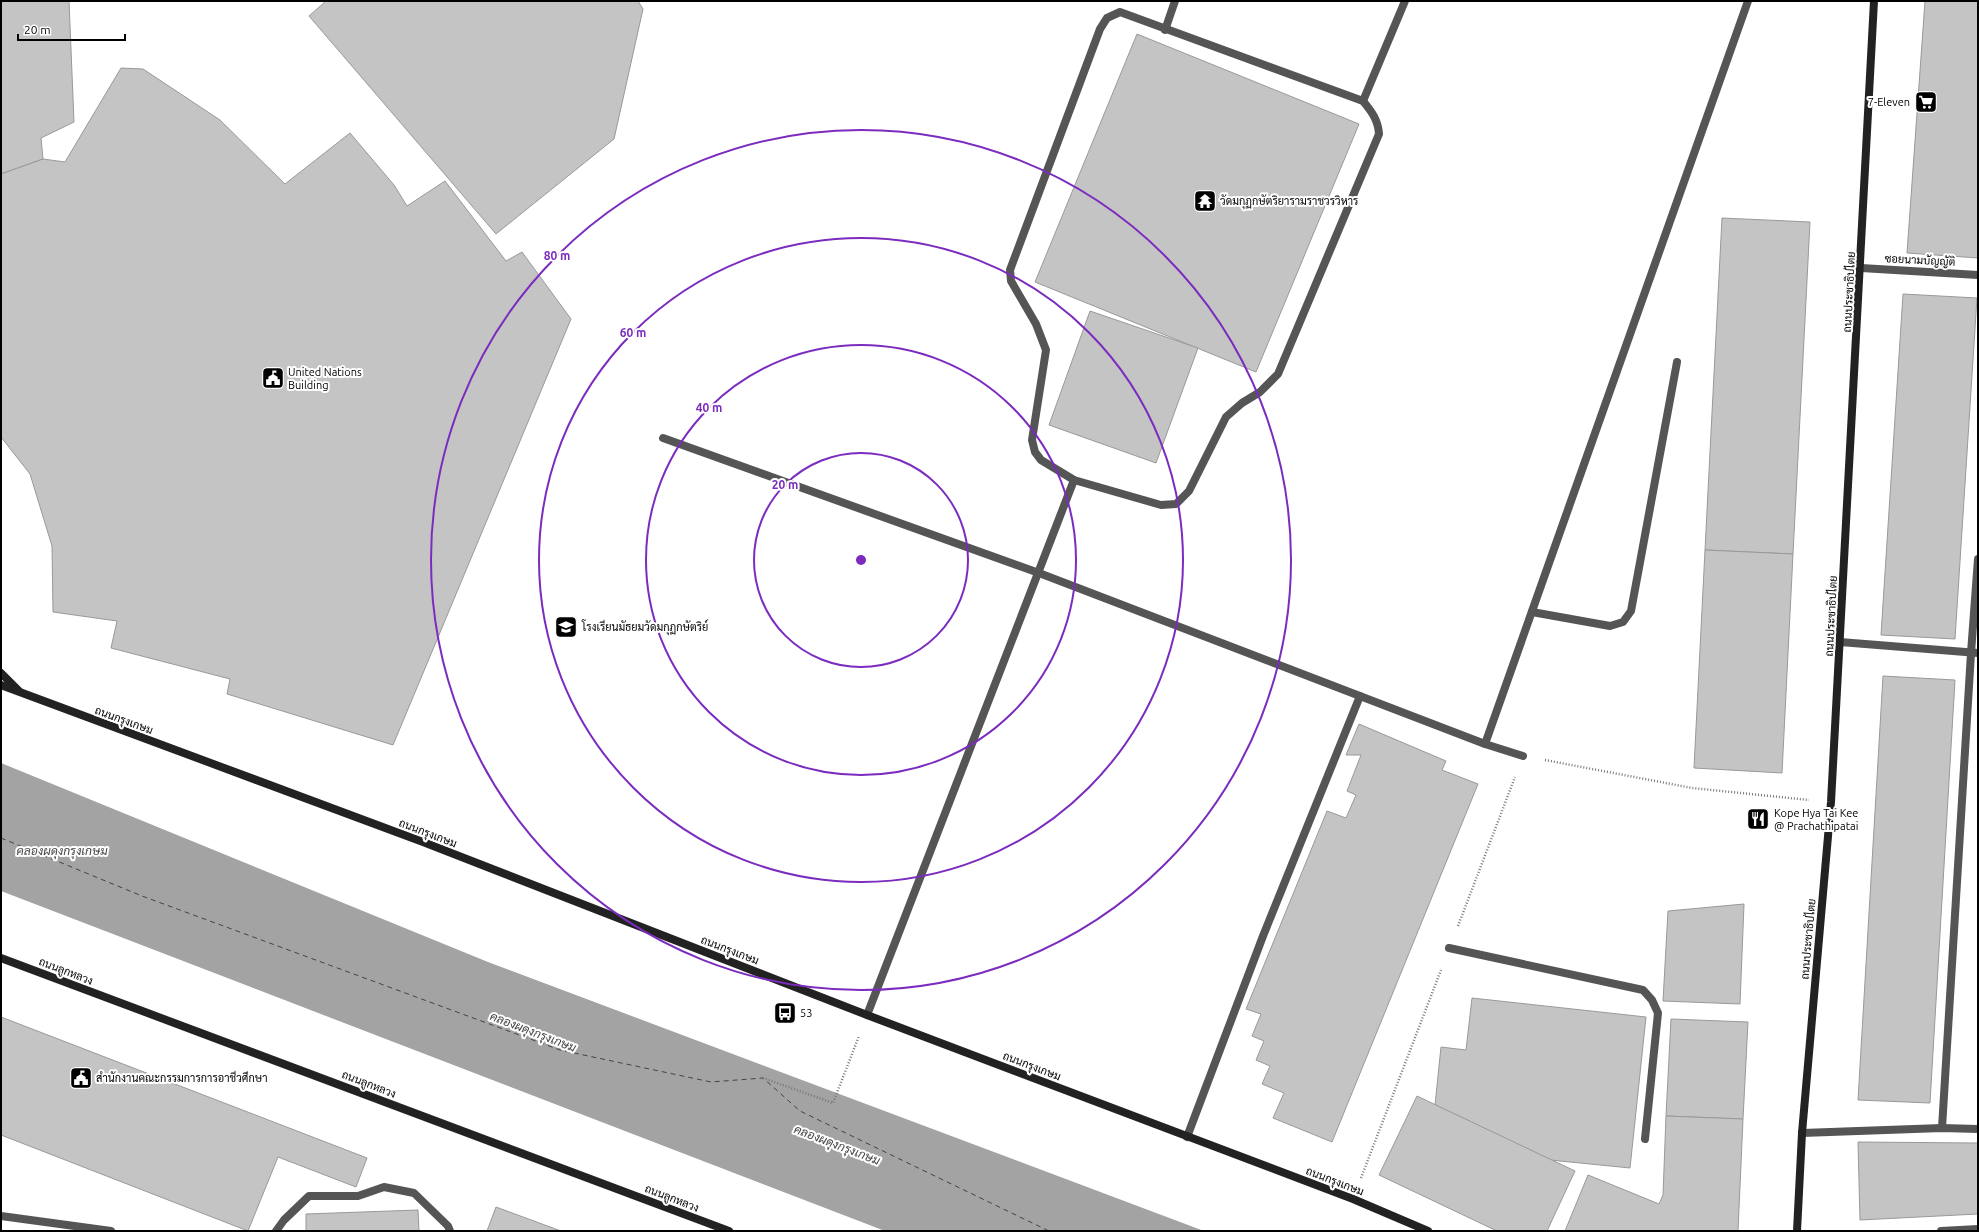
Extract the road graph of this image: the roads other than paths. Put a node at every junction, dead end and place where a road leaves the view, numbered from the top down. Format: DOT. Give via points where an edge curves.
graph roads {
  1 [pos="1175,1"];
  2 [pos="1406,1"];
  3 [pos="1748,1"];
  4 [pos="1874,1"];
  5 [pos="1164,30"];
  6 [pos="1363,101"];
  7 [pos="1861,268"];
  8 [pos="1978,275"];
  9 [pos="1677,362"];
  10 [pos="663,438"];
  11 [pos="1074,480"];
  12 [pos="1978,559"];
  13 [pos="1039,573"];
  14 [pos="1532,612"];
  15 [pos="1840,642"];
  16 [pos="1974,653"];
  17 [pos="1,673"];
  18 [pos="1,685"];
  19 [pos="22,694"];
  20 [pos="1360,696"];
  21 [pos="1485,744"];
  22 [pos="1523,756"];
  23 [pos="1449,948"];
  24 [pos="1,958"];
  25 [pos="867,1015"];
  26 [pos="1942,1128"];
  27 [pos="1978,1129"];
  28 [pos="1802,1133"];
  29 [pos="1187,1136"];
  30 [pos="1645,1139"];
  31 [pos="1,1216"];
  32 [pos="1978,1229"];
  33 [pos="111,1231"];
  34 [pos="276,1231"];
  35 [pos="450,1231"];
  36 [pos="729,1231"];
  37 [pos="1428,1231"];
  38 [pos="1797,1231"];
  39 [pos="1941,1231"];
  1 -- 5 [label="street"];
  2 -- 6 [label="street"];
  3 -- 14 [label="street"];
  4 -- 7 [label="main road, ถนนประชาธิปไตย"];
  5 -- 6 [label="street"];
  5 -- 11 [label="street" via="1120,12 1107,18 1100,29 1010,270 1011,281 1036,324 1046,350 1032,440 1035,452 1041,460"];
  6 -- 11 [label="street" via="1373,112 1379,134 1278,374 1260,392 1226,417 1189,491 1176,504 1161,505"];
  7 -- 8 [label="street, ซอยนามบัญญัติ"];
  7 -- 15 [label="main road, ถนนประชาธิปไตย"];
  9 -- 14 [label="street" via="1630,611 1623,622 1610,626"];
  10 -- 13 [label="street"];
  11 -- 13 [label="street"];
  12 -- 16 [label="street"];
  13 -- 20 [label="street"];
  13 -- 25 [label="street"];
  14 -- 21 [label="street"];
  15 -- 16 [label="street"];
  15 -- 28 [label="main road, ถนนประชาธิปไตย" via="1831,802"];
  16 -- 26 [label="street"];
  17 -- 19 [label="main road, ถนนกรุงเกษม"];
  18 -- 19 [label="main road, ถนนกรุงเกษม"];
  19 -- 25 [label="main road, ถนนกรุงเกษม" via="423,842"];
  20 -- 21 [label="street"];
  20 -- 29 [label="street" via="1263,936"];
  21 -- 22 [label="street"];
  23 -- 30 [label="street" via="1643,990 1652,1000 1658,1013"];
  24 -- 36 [label="main road, ถนนลูกหลวง"];
  25 -- 29 [label="main road, ถนนกรุงเกษม"];
  26 -- 27 [label="street"];
  26 -- 28 [label="street"];
  28 -- 38 [label="main road, ถนนประชาธิปไตย"];
  29 -- 37 [label="main road, ถนนกรุงเกษม"];
  31 -- 33 [label="street"];
  32 -- 39 [label="street"];
  34 -- 35 [label="street" via="309,1196 358,1196 384,1187 414,1193"];
}
